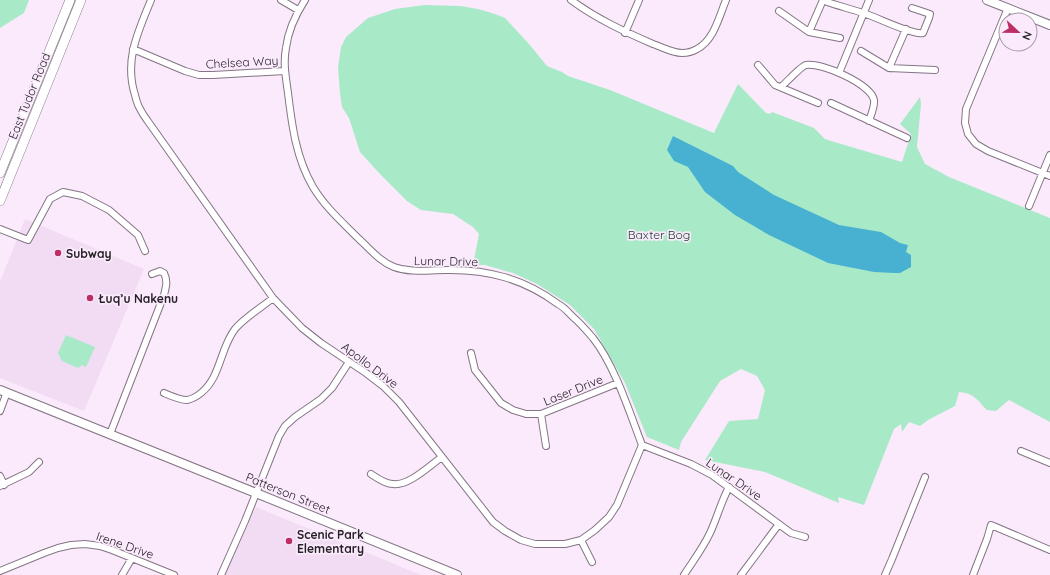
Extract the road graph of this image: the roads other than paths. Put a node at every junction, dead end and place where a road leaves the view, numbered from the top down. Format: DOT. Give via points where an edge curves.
graph roads {
  1 [pos="70,0"];
  2 [pos="81,0"];
  3 [pos="151,0"];
  4 [pos="280,0"];
  5 [pos="306,0"];
  6 [pos="571,0"];
  7 [pos="639,0"];
  8 [pos="726,0"];
  9 [pos="824,0"];
  10 [pos="869,0"];
  11 [pos="987,0"];
  12 [pos="912,8"];
  13 [pos="1008,8"];
  14 [pos="298,10"];
  15 [pos="779,11"];
  16 [pos="864,13"];
  17 [pos="1050,25"];
  18 [pos="906,30"];
  19 [pos="626,32"];
  20 [pos="809,32"];
  21 [pos="840,38"];
  22 [pos="133,49"];
  23 [pos="861,51"];
  24 [pos="758,65"];
  25 [pos="889,68"];
  26 [pos="935,70"];
  27 [pos="285,71"];
  28 [pos="839,73"];
  29 [pos="781,87"];
  30 [pos="818,103"];
  31 [pos="831,103"];
  32 [pos="869,121"];
  33 [pos="907,138"];
  34 [pos="1050,155"];
  35 [pos="0,173"];
  36 [pos="1043,173"];
  37 [pos="1050,176"];
  38 [pos="0,201"];
  39 [pos="1029,206"];
  40 [pos="0,229"];
  41 [pos="145,251"];
  42 [pos="152,274"];
  43 [pos="273,298"];
  44 [pos="472,353"];
  45 [pos="349,362"];
  46 [pos="618,383"];
  47 [pos="3,391"];
  48 [pos="164,393"];
  49 [pos="0,411"];
  50 [pos="540,414"];
  51 [pos="110,434"];
  52 [pos="642,445"];
  53 [pos="546,446"];
  54 [pos="1021,451"];
  55 [pos="442,457"];
  56 [pos="39,462"];
  57 [pos="1050,463"];
  58 [pos="370,474"];
  59 [pos="0,476"];
  60 [pos="925,477"];
  61 [pos="2,485"];
  62 [pos="729,487"];
  63 [pos="256,492"];
  64 [pos="779,524"];
  65 [pos="804,537"];
  66 [pos="581,540"];
  67 [pos="1050,550"];
  68 [pos="132,558"];
  69 [pos="592,562"];
  70 [pos="0,571"];
  71 [pos="122,575"];
  72 [pos="174,575"];
  73 [pos="221,575"];
  74 [pos="457,575"];
  75 [pos="684,575"];
  76 [pos="741,575"];
  77 [pos="885,575"];
  78 [pos="973,575"];
  1 -- 35 [label="main road, East Tudor Road"];
  2 -- 38 [label="main road, East Tudor Road"];
  3 -- 22 [label="street, Apollo Drive"];
  4 -- 14 [label="street"];
  5 -- 14 [label="street, Lunar Drive"];
  6 -- 19 [label="street"];
  7 -- 19 [label="street"];
  8 -- 19 [label="street" via="713,33 698,49 690,52 671,51"];
  9 -- 16 [label="street"];
  9 -- 20 [label="street"];
  10 -- 16 [label="street"];
  11 -- 13 [label="street"];
  12 -- 18 [label="street" via="930,14 929,18 923,33"];
  13 -- 17 [label="street"];
  13 -- 36 [label="street" via="966,109 965,123 968,134 976,144"];
  14 -- 27 [label="street, Lunar Drive" via="286,48"];
  15 -- 20 [label="street"];
  16 -- 18 [label="street"];
  16 -- 28 [label="street"];
  18 -- 25 [label="street"];
  20 -- 21 [label="street"];
  22 -- 27 [label="street, Chelsea Way" via="199,75"];
  22 -- 43 [label="street, Apollo Drive" via="130,70 138,106"];
  23 -- 25 [label="street"];
  24 -- 29 [label="street" via="775,85"];
  25 -- 26 [label="street"];
  27 -- 46 [label="street, Lunar Drive" via="294,139 306,174 317,194 333,214 380,259 407,271 463,270 504,276 542,292 561,305 594,339"];
  28 -- 29 [label="street" via="821,66 804,65"];
  28 -- 32 [label="street" via="872,93 874,101"];
  29 -- 30 [label="street"];
  31 -- 32 [label="street"];
  32 -- 33 [label="street"];
  34 -- 36 [label="street"];
  36 -- 37 [label="street"];
  36 -- 39 [label="street"];
  40 -- 41 [label="street" via="28,240 50,199 63,192 82,196 109,210 138,235"];
  42 -- 51 [label="street" via="160,271 164,273 167,286"];
  43 -- 45 [label="street, Apollo Drive" via="302,328"];
  43 -- 48 [label="street" via="235,329 207,388 194,399 186,400"];
  44 -- 50 [label="street, Laser Drive" via="475,370 501,402 513,410 526,414"];
  45 -- 55 [label="street, Apollo Drive" via="383,386 399,402"];
  45 -- 63 [label="street" via="332,388 285,426"];
  46 -- 50 [label="street, Laser Drive"];
  46 -- 52 [label="street, Lunar Drive"];
  47 -- 49 [label="street"];
  47 -- 51 [label="street, Patterson Street"];
  50 -- 53 [label="street"];
  51 -- 63 [label="street, Patterson Street"];
  52 -- 62 [label="street, Lunar Drive" via="691,464"];
  52 -- 66 [label="street, Apollo Drive" via="617,505 609,517"];
  54 -- 57 [label="street"];
  55 -- 58 [label="street" via="412,479 400,484 383,482"];
  55 -- 66 [label="street, Apollo Drive" via="493,522 505,531 535,544 565,544"];
  56 -- 61 [label="street" via="29,472"];
  59 -- 61 [label="street"];
  60 -- 77 [label="street"];
  62 -- 64 [label="street, Lunar Drive"];
  62 -- 75 [label="street" via="710,533"];
  63 -- 73 [label="street"];
  63 -- 74 [label="street, Patterson Street"];
  64 -- 65 [label="street, Lunar Drive"];
  64 -- 76 [label="street"];
  66 -- 69 [label="street"];
  67 -- 78 [label="street" via="991,526"];
  68 -- 70 [label="street, Irene Drive" via="100,546 71,545"];
  68 -- 71 [label="street"];
  68 -- 72 [label="street, Irene Drive"];
}
